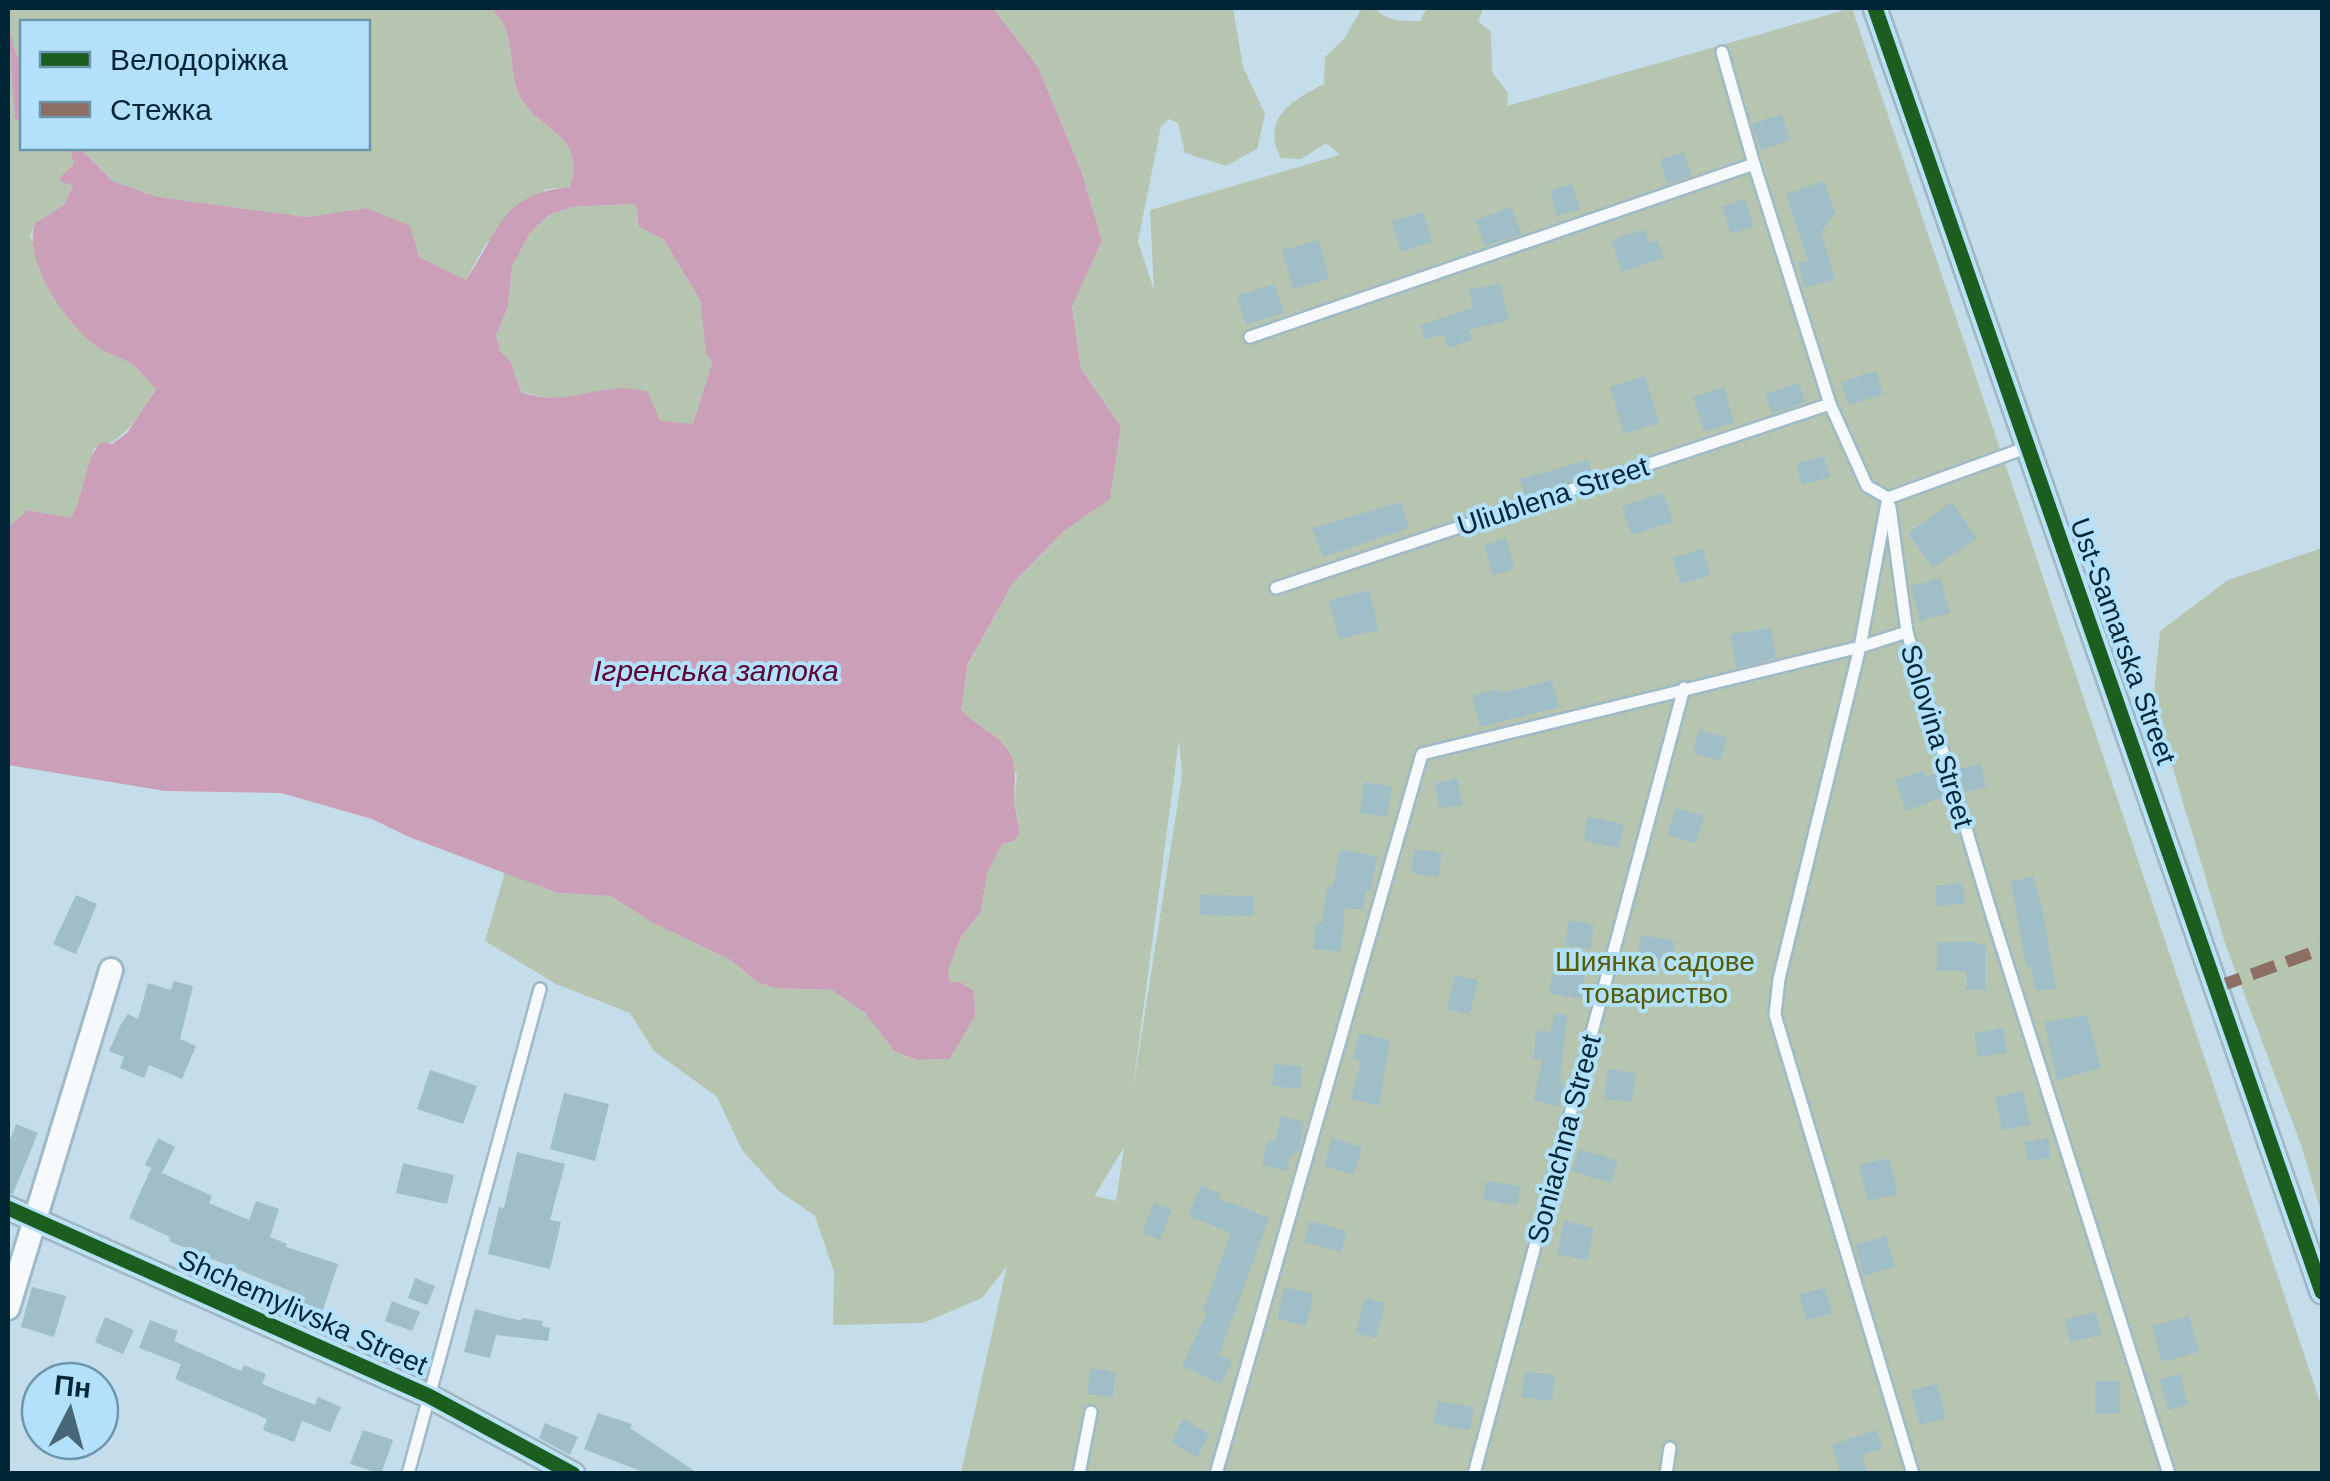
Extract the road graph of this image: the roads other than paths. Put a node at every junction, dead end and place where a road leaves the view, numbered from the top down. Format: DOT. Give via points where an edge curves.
graph roads {
  1 [pos="1875,8"];
  2 [pos="1722,52"];
  3 [pos="1754,164"];
  4 [pos="1250,337"];
  5 [pos="1830,404"];
  6 [pos="2028,447"];
  7 [pos="1888,498"];
  8 [pos="1276,588"];
  9 [pos="1907,632"];
  10 [pos="1860,646"];
  11 [pos="1684,688"];
  12 [pos="110,970"];
  13 [pos="540,989"];
  14 [pos="8,1208"];
  15 [pos="34,1219"];
  16 [pos="2322,1292"];
  17 [pos="8,1308"];
  18 [pos="430,1396"];
  19 [pos="1090,1412"];
  20 [pos="1670,1448"];
  21 [pos="408,1474"];
  22 [pos="573,1474"];
  23 [pos="1079,1474"];
  24 [pos="1216,1474"];
  25 [pos="1474,1474"];
  26 [pos="1666,1474"];
  27 [pos="1913,1474"];
  28 [pos="2169,1474"];
  1 -- 6 [label="street, Ust-Samarska Street"];
  2 -- 3 [label="lane"];
  3 -- 4 [label="lane"];
  3 -- 5 [label="lane"];
  5 -- 7 [label="lane" via="1866,486"];
  5 -- 8 [label="lane, Uliublena Street"];
  6 -- 7 [label="lane"];
  6 -- 16 [label="street, Ust-Samarska Street"];
  7 -- 9 [label="lane"];
  7 -- 10 [label="lane"];
  9 -- 10 [label="lane, Solovina Street"];
  9 -- 28 [label="lane, Solovina Street"];
  10 -- 11 [label="lane"];
  10 -- 27 [label="lane, Solovina Street" via="1775,1016"];
  11 -- 24 [label="lane" via="1422,754"];
  11 -- 25 [label="lane, Soniachna Street"];
  12 -- 15 [label="street"];
  13 -- 18 [label="lane"];
  14 -- 15 [label="street, Shchemylivska Street"];
  15 -- 17 [label="street"];
  15 -- 18 [label="street, Shchemylivska Street"];
  18 -- 21 [label="lane"];
  18 -- 22 [label="street, Shchemylivska Street"];
  19 -- 23 [label="lane"];
  20 -- 26 [label="lane"];
}
